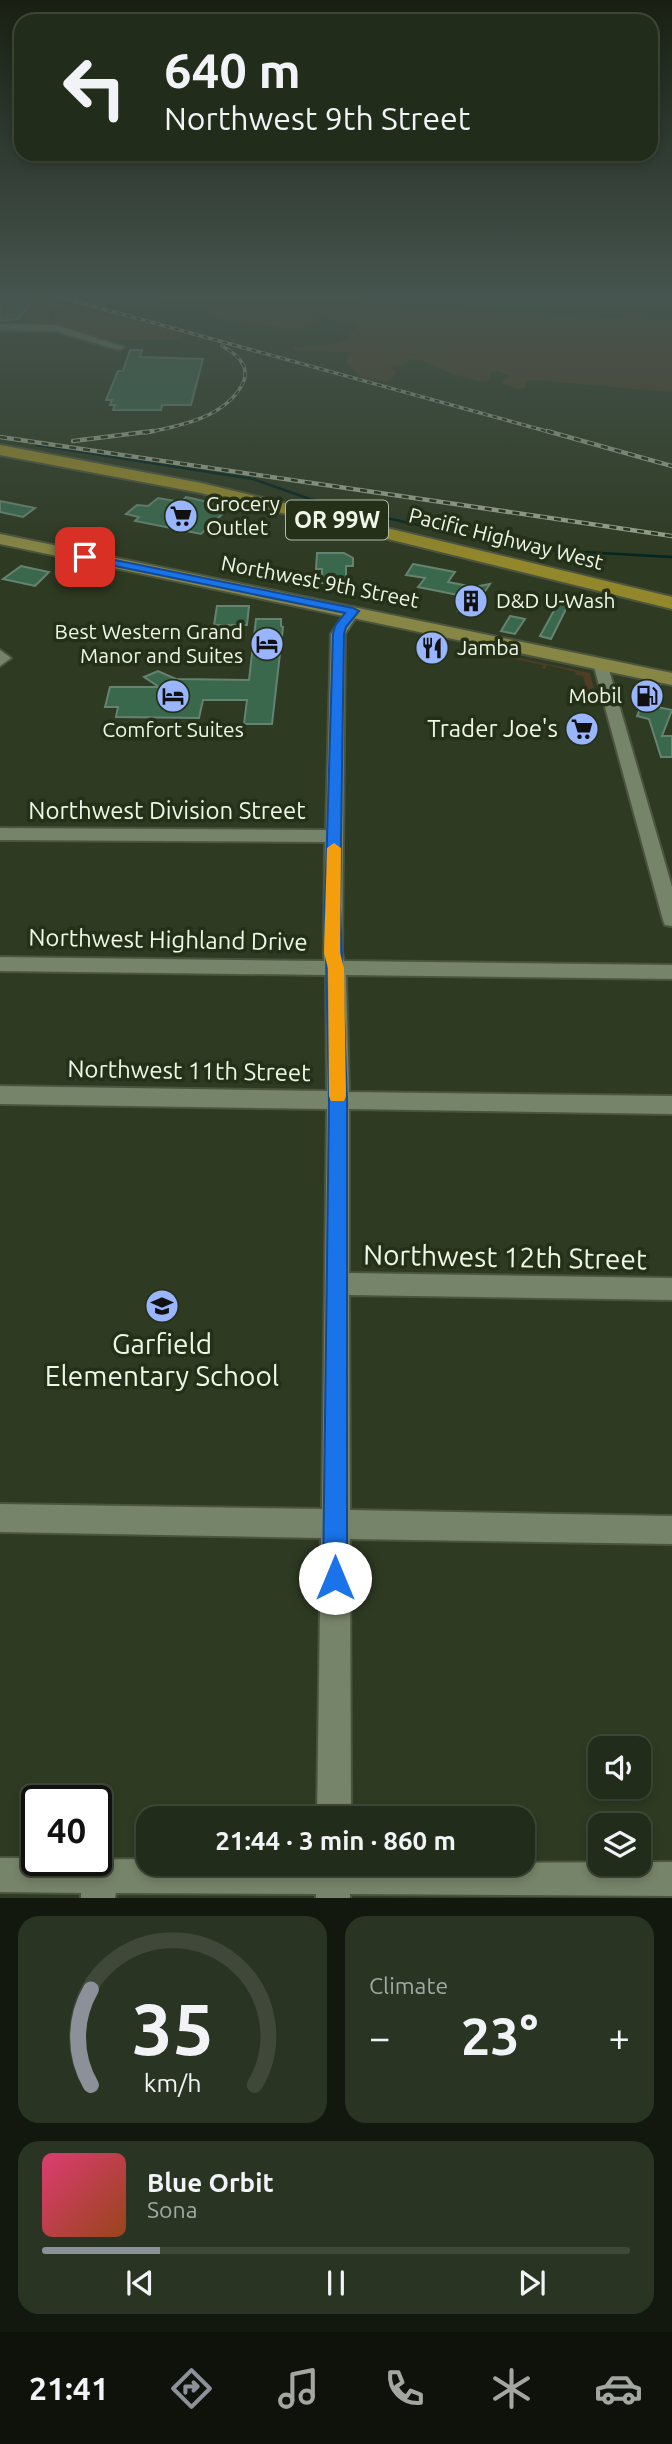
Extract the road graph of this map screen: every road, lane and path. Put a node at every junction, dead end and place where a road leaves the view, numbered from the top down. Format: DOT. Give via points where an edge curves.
graph roads {
  1 [pos="0,450"];
  2 [pos="0,539"];
  3 [pos="672,603"];
  4 [pos="353,611"];
  5 [pos="0,654"];
  6 [pos="0,662"];
  7 [pos="600,663"];
  8 [pos="672,678"];
  9 [pos="0,834"];
  10 [pos="334,836"];
  11 [pos="652,847"];
  12 [pos="672,848"];
  13 [pos="672,920"];
  14 [pos="0,964"];
  15 [pos="336,968"];
  16 [pos="672,972"];
  17 [pos="0,1095"];
  18 [pos="338,1101"];
  19 [pos="672,1105"];
  20 [pos="337,1284"];
  21 [pos="672,1289"];
  22 [pos="0,1518"];
  23 [pos="335,1524"];
  24 [pos="672,1530"];
  25 [pos="334,1806"];
  26 [pos="0,1875"];
  27 [pos="672,1879"];
  28 [pos="333,1880"];
  29 [pos="99,1887"];
  1 -- 3 [label="highway, Pacific Highway West / OR 99W" via="201,488"];
  2 -- 4 [label="main road, Northwest 9th Street"];
  4 -- 7 [label="main road, Northwest 9th Street"];
  4 -- 10 [label="street" via="338,634"];
  5 -- 6 [label="street" via="4,658"];
  7 -- 8 [label="main road, Northwest 9th Street"];
  7 -- 11 [label="street"];
  9 -- 10 [label="street, Northwest Division Street"];
  10 -- 15 [label="street" via="332,953"];
  11 -- 12 [label="street"];
  11 -- 13 [label="street"];
  14 -- 15 [label="street, Northwest Highland Drive"];
  15 -- 16 [label="street, Northwest Highland Drive"];
  15 -- 18 [label="street"];
  17 -- 18 [label="street, Northwest 11th Street"];
  18 -- 19 [label="street, Northwest 11th Street"];
  18 -- 20 [label="street"];
  20 -- 21 [label="street, Northwest 12th Street"];
  20 -- 23 [label="street"];
  22 -- 23 [label="street"];
  23 -- 24 [label="street"];
  23 -- 25 [label="street"];
  26 -- 29 [label="street"];
  27 -- 28 [label="street"];
  28 -- 29 [label="street"];
}
